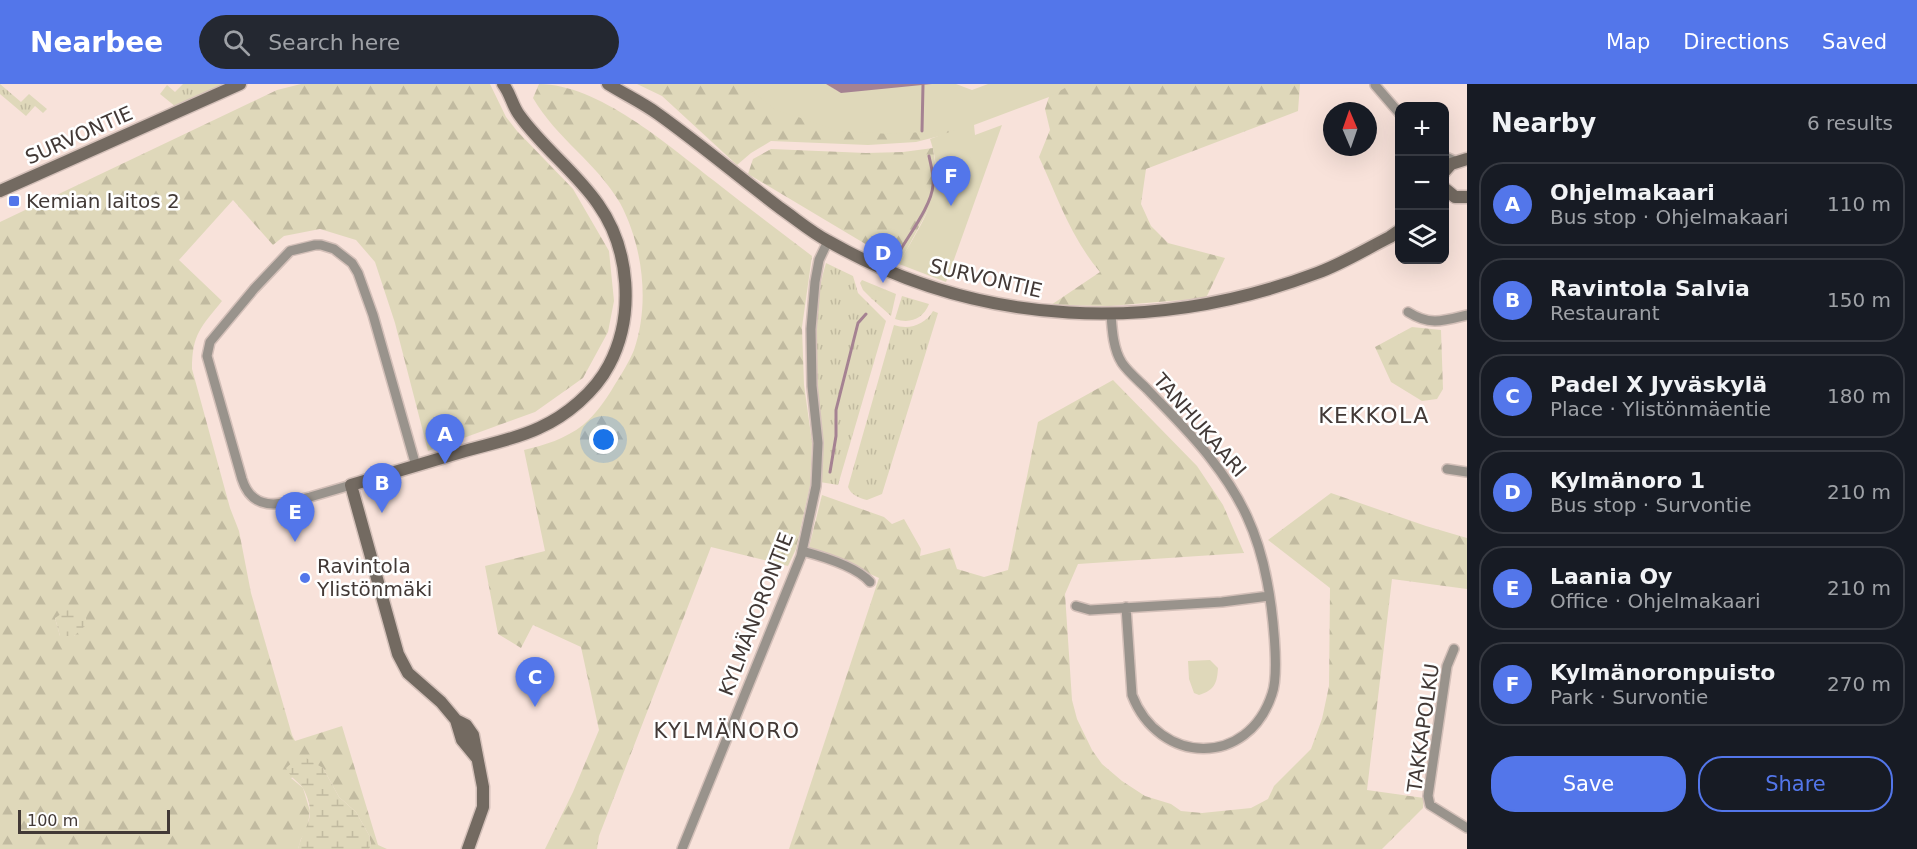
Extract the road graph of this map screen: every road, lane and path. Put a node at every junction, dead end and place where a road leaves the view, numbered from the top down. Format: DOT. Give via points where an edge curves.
graph roads {
  1 [pos="240,84"];
  2 [pos="608,84"];
  3 [pos="1375,85"];
  4 [pos="507,86"];
  5 [pos="1395,108"];
  6 [pos="1463,161"];
  7 [pos="1449,166"];
  8 [pos="0,191"];
  9 [pos="1449,194"];
  10 [pos="1465,198"];
  11 [pos="1449,204"];
  12 [pos="1395,234"];
  13 [pos="828,242"];
  14 [pos="1408,312"];
  15 [pos="1111,314"];
  16 [pos="1467,315"];
  17 [pos="416,466"];
  18 [pos="1447,469"];
  19 [pos="1467,472"];
  20 [pos="351,485"];
  21 [pos="802,551"];
  22 [pos="870,582"];
  23 [pos="1269,596"];
  24 [pos="1076,606"];
  25 [pos="1126,607"];
  26 [pos="1455,649"];
  27 [pos="1467,828"];
  28 [pos="468,849"];
  29 [pos="682,849"];
  1 -- 8 [label="main road, SURVONTIE"];
  2 -- 13 [label="main road, SURVONTIE" via="657,113"];
  3 -- 5 [label="street"];
  4 -- 17 [label="main road" via="519,115 585,188 609,223 623,265 625,306 621,334 601,377 558,418 520,436"];
  6 -- 7 [label="main road"];
  9 -- 10 [label="main road"];
  10 -- 11 [label="main road"];
  12 -- 15 [label="main road, SURVONTIE" via="1319,272 1265,291 1162,311"];
  13 -- 15 [label="main road, SURVONTIE" via="901,277 951,294 1023,309"];
  13 -- 21 [label="street, KYLMÄNORONTIE" via="819,260 811,329 818,454 816,486"];
  14 -- 16 [label="street" via="1421,320 1439,322"];
  15 -- 23 [label="street, TANHUKAARI" via="1122,363 1211,458 1240,499 1257,538"];
  17 -- 20 [label="main road"];
  17 -- 20 [label="street" via="358,273 334,249 321,245 302,247 290,251 254,289 210,342 207,356 245,488 252,496 264,504 281,505"];
  18 -- 19 [label="street"];
  20 -- 28 [label="main road" via="398,654 408,673 456,720 462,740 476,758 483,807"];
  21 -- 22 [label="street" via="834,560"];
  21 -- 29 [label="street, KYLMÄNORONTIE"];
  23 -- 25 [label="street"];
  23 -- 25 [label="street, TANHUKAARI" via="1273,693 1250,732 1221,747 1201,748 1169,741 1151,727 1136,706 1131,695"];
  24 -- 25 [label="street" via="1090,610"];
  26 -- 27 [label="street, TAKKAPOLKU" via="1447,666 1428,796 1431,805"];
}
